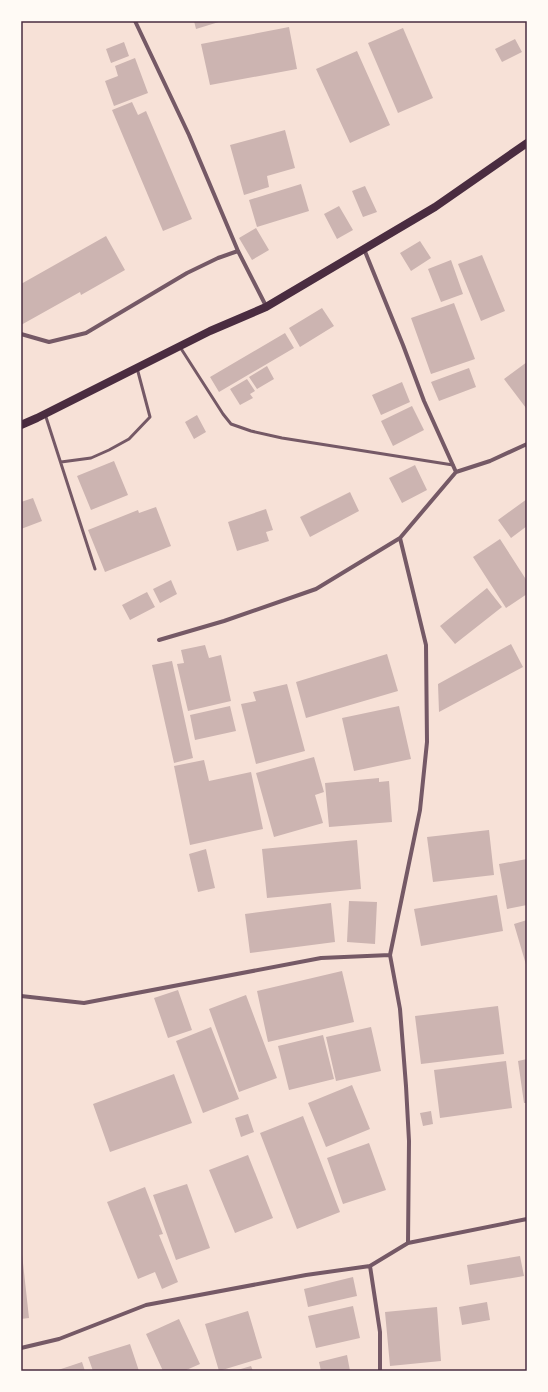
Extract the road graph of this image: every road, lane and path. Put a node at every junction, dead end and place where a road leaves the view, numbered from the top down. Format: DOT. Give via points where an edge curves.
graph roads {
  1 [pos="135,21"];
  2 [pos="527,143"];
  3 [pos="364,249"];
  4 [pos="238,251"];
  5 [pos="266,307"];
  6 [pos="21,334"];
  7 [pos="180,347"];
  8 [pos="137,368"];
  9 [pos="45,414"];
  10 [pos="21,425"];
  11 [pos="527,444"];
  12 [pos="61,462"];
  13 [pos="453,465"];
  14 [pos="456,472"];
  15 [pos="400,538"];
  16 [pos="95,569"];
  17 [pos="159,640"];
  18 [pos="390,955"];
  19 [pos="21,996"];
  20 [pos="527,1219"];
  21 [pos="408,1243"];
  22 [pos="370,1266"];
  23 [pos="21,1348"];
  24 [pos="380,1371"];
  1 -- 4 [label="street" via="189,135"];
  2 -- 3 [label="main road" via="434,207"];
  3 -- 5 [label="main road"];
  3 -- 13 [label="street" via="424,401"];
  4 -- 5 [label="street"];
  4 -- 6 [label="street" via="187,273 86,333 49,342"];
  5 -- 7 [label="main road"];
  7 -- 8 [label="main road"];
  7 -- 13 [label="lane" via="231,424 282,438"];
  8 -- 9 [label="main road"];
  8 -- 12 [label="lane" via="150,417 129,439 109,450 91,458"];
  9 -- 10 [label="main road"];
  9 -- 12 [label="lane"];
  11 -- 14 [label="street" via="490,461"];
  12 -- 16 [label="lane"];
  13 -- 14 [label="street"];
  14 -- 15 [label="street"];
  15 -- 17 [label="street" via="316,588"];
  15 -- 18 [label="street" via="426,645 427,742 420,810"];
  18 -- 19 [label="street" via="321,958 84,1003"];
  18 -- 21 [label="street" via="400,1009 406,1086 409,1141"];
  20 -- 21 [label="street"];
  21 -- 22 [label="street"];
  22 -- 23 [label="street" via="306,1275 146,1305 59,1339"];
  22 -- 24 [label="street" via="380,1332"];
}
